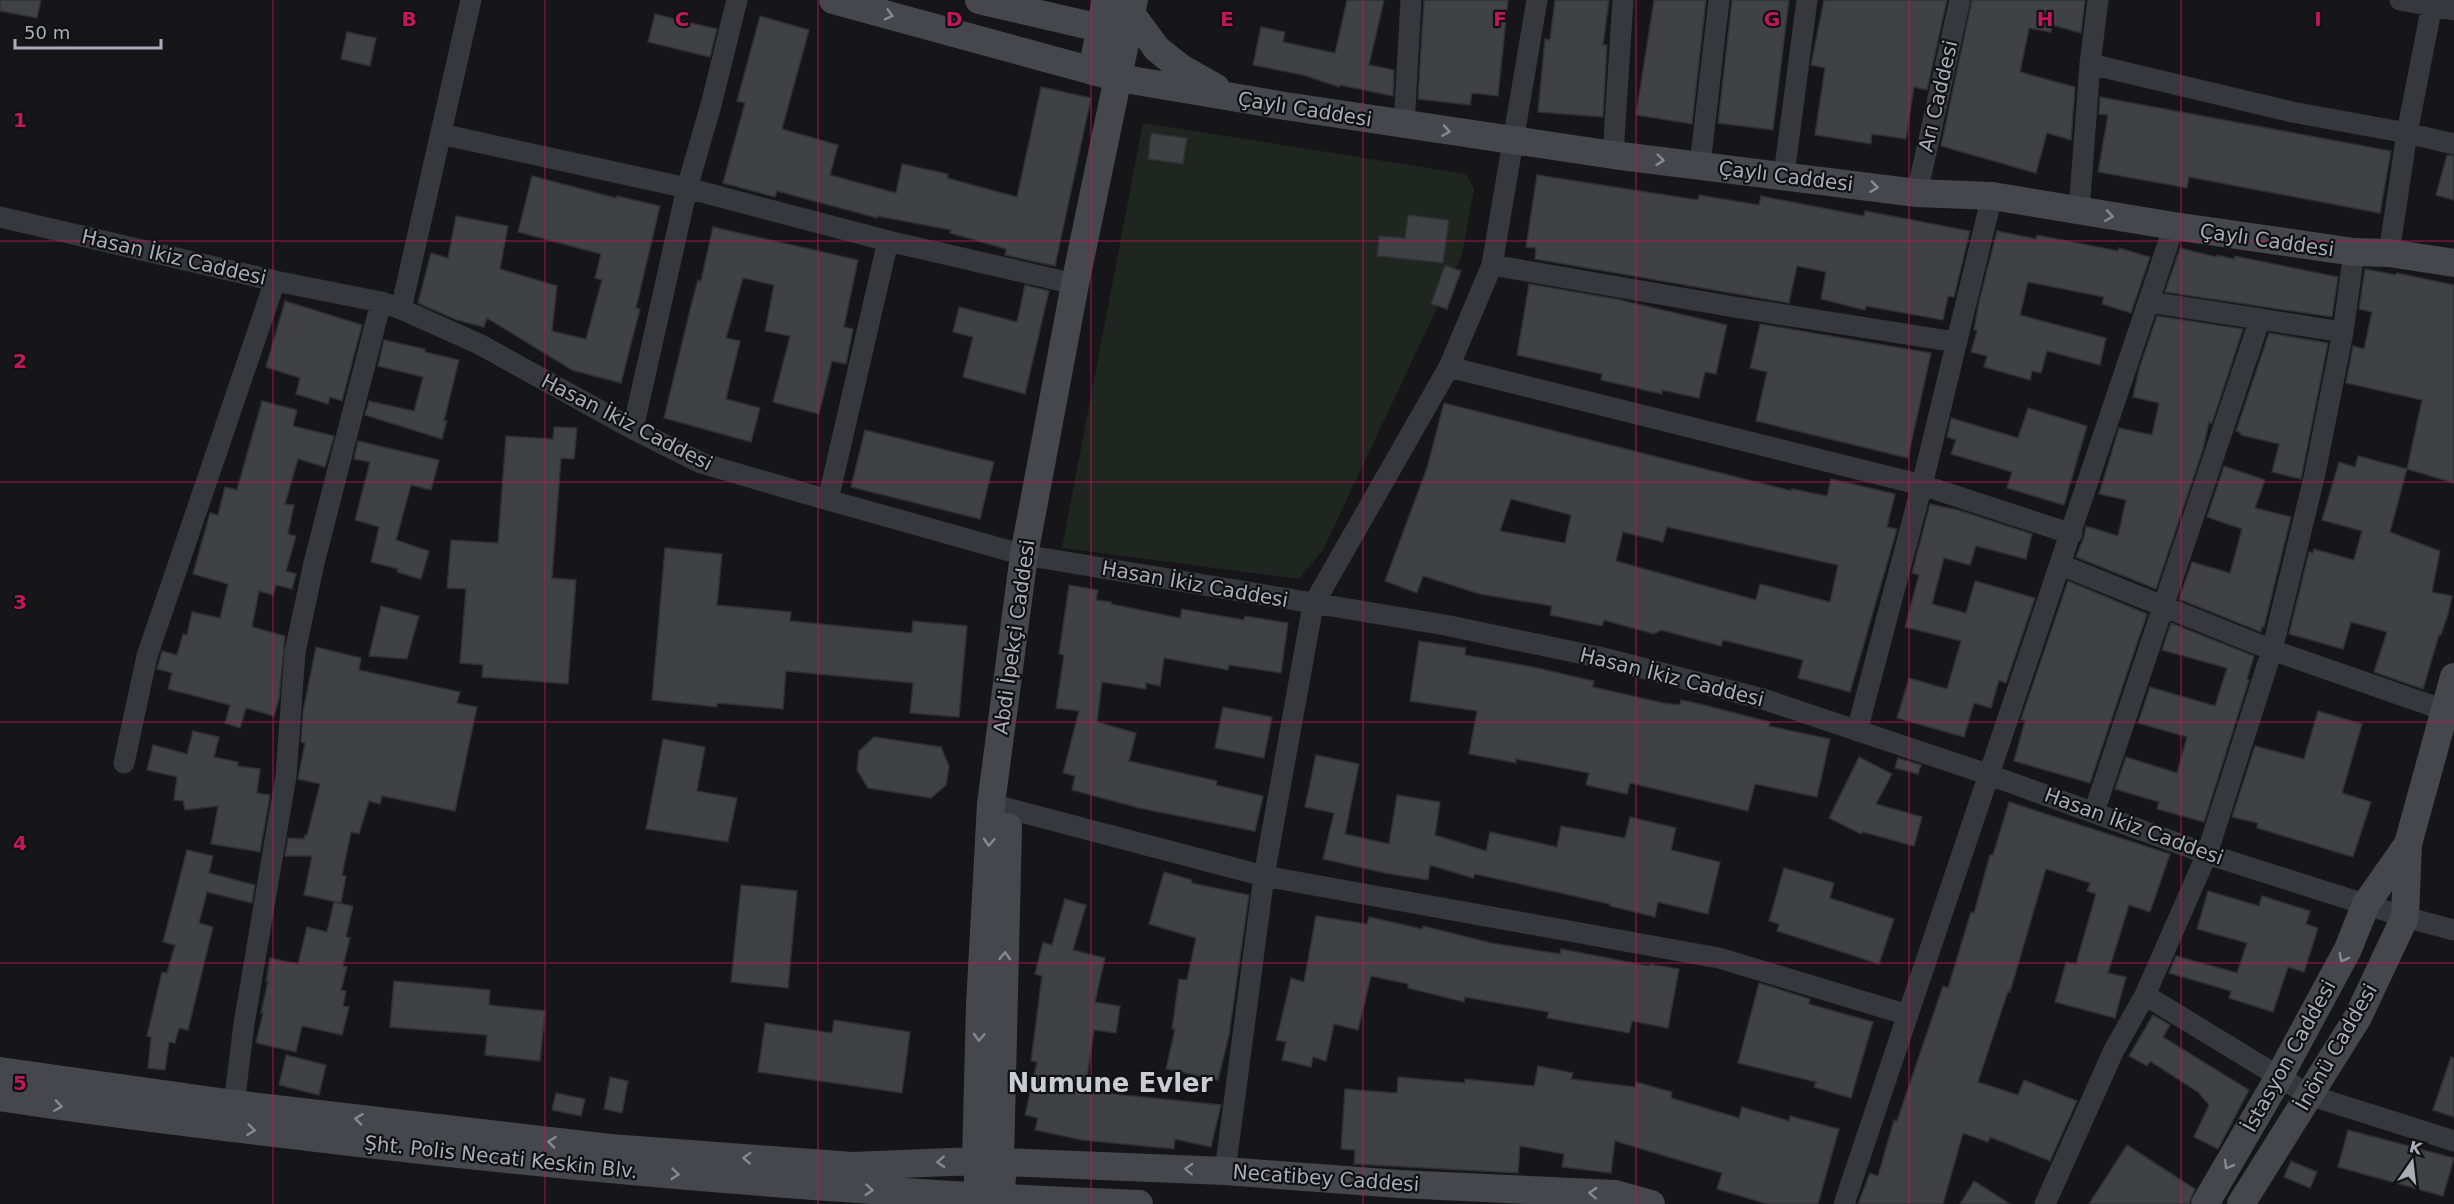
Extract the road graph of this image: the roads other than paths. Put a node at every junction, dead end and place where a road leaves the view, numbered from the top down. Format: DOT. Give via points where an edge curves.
graph roads {
  1 [pos="471,0"];
  2 [pos="737,0"];
  3 [pos="833,0"];
  4 [pos="979,0"];
  5 [pos="1106,0"];
  6 [pos="1411,0"];
  7 [pos="1537,0"];
  8 [pos="1623,0"];
  9 [pos="1719,0"];
  10 [pos="1807,0"];
  11 [pos="1960,0"];
  12 [pos="2098,0"];
  13 [pos="2400,0"];
  14 [pos="2432,3"];
  15 [pos="1043,6"];
  16 [pos="1133,7"];
  17 [pos="2454,10"];
  18 [pos="1100,28"];
  19 [pos="2090,64"];
  20 [pos="1106,75"];
  21 [pos="1230,97"];
  22 [pos="1404,124"];
  23 [pos="2407,133"];
  24 [pos="441,134"];
  25 [pos="1514,141"];
  26 [pos="2454,144"];
  27 [pos="1613,155"];
  28 [pos="1700,165"];
  29 [pos="1784,175"];
  30 [pos="687,188"];
  31 [pos="1917,193"];
  32 [pos="1992,196"];
  33 [pos="2079,211"];
  34 [pos="0,217"];
  35 [pos="2174,226"];
  36 [pos="888,241"];
  37 [pos="2354,252"];
  38 [pos="2389,253"];
  39 [pos="2454,263"];
  40 [pos="1492,265"];
  41 [pos="275,281"];
  42 [pos="1075,284"];
  43 [pos="381,302"];
  44 [pos="2149,302"];
  45 [pos="401,309"];
  46 [pos="2260,318"];
  47 [pos="2343,332"];
  48 [pos="1956,342"];
  49 [pos="1449,367"];
  50 [pos="633,429"];
  51 [pos="1922,485"];
  52 [pos="828,500"];
  53 [pos="2072,534"];
  54 [pos="1024,555"];
  55 [pos="2061,565"];
  56 [pos="1313,605"];
  57 [pos="2165,606"];
  58 [pos="2272,650"];
  59 [pos="2454,677"];
  60 [pos="2444,710"];
  61 [pos="1857,730"];
  62 [pos="124,763"];
  63 [pos="1990,775"];
  64 [pos="1000,806"];
  65 [pos="2094,812"];
  66 [pos="2408,844"];
  67 [pos="2207,854"];
  68 [pos="1264,876"];
  69 [pos="2366,904"];
  70 [pos="2405,916"];
  71 [pos="2454,930"];
  72 [pos="2145,995"];
  73 [pos="1908,1015"];
  74 [pos="0,1071"];
  75 [pos="2279,1077"];
  76 [pos="2309,1095"];
  77 [pos="0,1097"];
  78 [pos="234,1104"];
  79 [pos="2454,1141"];
  80 [pos="988,1161"];
  81 [pos="1225,1171"];
  82 [pos="993,1201"];
  83 [pos="1139,1204"];
  84 [pos="1651,1204"];
  85 [pos="1844,1204"];
  86 [pos="2046,1204"];
  87 [pos="2205,1204"];
  88 [pos="2241,1204"];
  1 -- 24 [label="street"];
  2 -- 30 [label="street"];
  3 -- 20 [label="street, Çaylı Caddesi, one-way"];
  4 -- 15 [label="street"];
  5 -- 18 [label="street"];
  6 -- 22 [label="street"];
  7 -- 25 [label="street"];
  8 -- 27 [label="street"];
  9 -- 28 [label="street"];
  10 -- 29 [label="street"];
  11 -- 31 [label="street, Arı Caddesi"];
  12 -- 19 [label="street"];
  13 -- 14 [label="street"];
  14 -- 17 [label="street"];
  14 -- 23 [label="street"];
  15 -- 18 [label="street"];
  16 -- 20 [label="street"];
  16 -- 21 [label="street" via="1157,49"];
  18 -- 20 [label="street"];
  19 -- 23 [label="street" via="2292,112"];
  19 -- 33 [label="street"];
  20 -- 21 [label="street, Çaylı Caddesi"];
  20 -- 42 [label="street, Abdi İpekçi Caddesi"];
  21 -- 22 [label="street, Çaylı Caddesi"];
  22 -- 25 [label="street, Çaylı Caddesi, one-way"];
  23 -- 26 [label="street"];
  23 -- 38 [label="street"];
  24 -- 30 [label="street"];
  24 -- 45 [label="street"];
  25 -- 27 [label="street, Çaylı Caddesi"];
  25 -- 40 [label="street"];
  27 -- 28 [label="street, Çaylı Caddesi, one-way"];
  28 -- 29 [label="street, Çaylı Caddesi"];
  29 -- 31 [label="street, Çaylı Caddesi, one-way"];
  30 -- 36 [label="street"];
  30 -- 50 [label="street"];
  31 -- 32 [label="street, Çaylı Caddesi"];
  32 -- 33 [label="street, Çaylı Caddesi"];
  32 -- 48 [label="street"];
  33 -- 35 [label="street, Çaylı Caddesi, one-way"];
  34 -- 41 [label="street, Hasan İkiz Caddesi"];
  35 -- 37 [label="street, Çaylı Caddesi"];
  35 -- 44 [label="street"];
  36 -- 42 [label="street"];
  36 -- 52 [label="street"];
  37 -- 38 [label="street, Çaylı Caddesi"];
  37 -- 47 [label="street"];
  38 -- 39 [label="street, Çaylı Caddesi"];
  40 -- 48 [label="street"];
  40 -- 49 [label="street"];
  41 -- 43 [label="street, Hasan İkiz Caddesi"];
  41 -- 62 [label="street" via="147,656"];
  42 -- 54 [label="street, Abdi İpekçi Caddesi"];
  43 -- 45 [label="street, Hasan İkiz Caddesi"];
  43 -- 78 [label="street" via="295,652 286,776"];
  44 -- 46 [label="street"];
  44 -- 53 [label="street"];
  45 -- 50 [label="street, Hasan İkiz Caddesi" via="478,344"];
  46 -- 47 [label="street"];
  46 -- 57 [label="street"];
  47 -- 58 [label="street" via="2314,478"];
  48 -- 51 [label="street"];
  49 -- 51 [label="street"];
  49 -- 56 [label="street"];
  50 -- 52 [label="street, Hasan İkiz Caddesi" via="701,463"];
  51 -- 53 [label="street"];
  51 -- 61 [label="street"];
  52 -- 54 [label="street, Hasan İkiz Caddesi"];
  53 -- 55 [label="street"];
  54 -- 56 [label="street, Hasan İkiz Caddesi"];
  54 -- 64 [label="street, Abdi İpekçi Caddesi"];
  55 -- 57 [label="street"];
  55 -- 63 [label="street"];
  56 -- 61 [label="street, Hasan İkiz Caddesi" via="1445,625 1603,658 1763,699"];
  56 -- 68 [label="street"];
  57 -- 58 [label="street"];
  57 -- 65 [label="street"];
  58 -- 60 [label="street"];
  58 -- 67 [label="street"];
  59 -- 60 [label="street, İnönü Caddesi"];
  60 -- 66 [label="street, İnönü Caddesi"];
  61 -- 63 [label="street, Hasan İkiz Caddesi"];
  63 -- 65 [label="street, Hasan İkiz Caddesi"];
  63 -- 73 [label="street"];
  64 -- 68 [label="street"];
  64 -- 80 [label="street, Abdi İpekçi Caddesi"];
  65 -- 67 [label="street, Hasan İkiz Caddesi"];
  66 -- 69 [label="street, İnönü Caddesi"];
  66 -- 70 [label="street, İnönü Caddesi"];
  67 -- 69 [label="street, Hasan İkiz Caddesi"];
  67 -- 72 [label="street"];
  68 -- 73 [label="street" via="1719,958"];
  68 -- 81 [label="street"];
  69 -- 70 [label="street, Hasan İkiz Caddesi"];
  69 -- 75 [label="street, İstasyon Caddesi, one-way" via="2348,949"];
  70 -- 71 [label="street, Hasan İkiz Caddesi"];
  70 -- 76 [label="street, İnönü Caddesi" via="2358,1017"];
  72 -- 75 [label="street"];
  72 -- 86 [label="street" via="2114,1050"];
  73 -- 85 [label="street"];
  74 -- 78 [label="street, Şht. Polis Necati Keskin Blv."];
  75 -- 76 [label="street"];
  75 -- 87 [label="street, İstasyon Caddesi, one-way"];
  76 -- 79 [label="street"];
  76 -- 88 [label="street, İnönü Caddesi"];
  77 -- 82 [label="street, Şht. Polis Necati Keskin Blv., one-way" via="528,1162"];
  80 -- 78 [label="street, Şht. Polis Necati Keskin Blv., one-way" via="852,1166 622,1149"];
  81 -- 80 [label="street, Necatibey Caddesi, one-way"];
  80 -- 82 [label="street"];
  84 -- 81 [label="street, Necatibey Caddesi, one-way" via="1615,1194"];
  82 -- 83 [label="street"];
}
